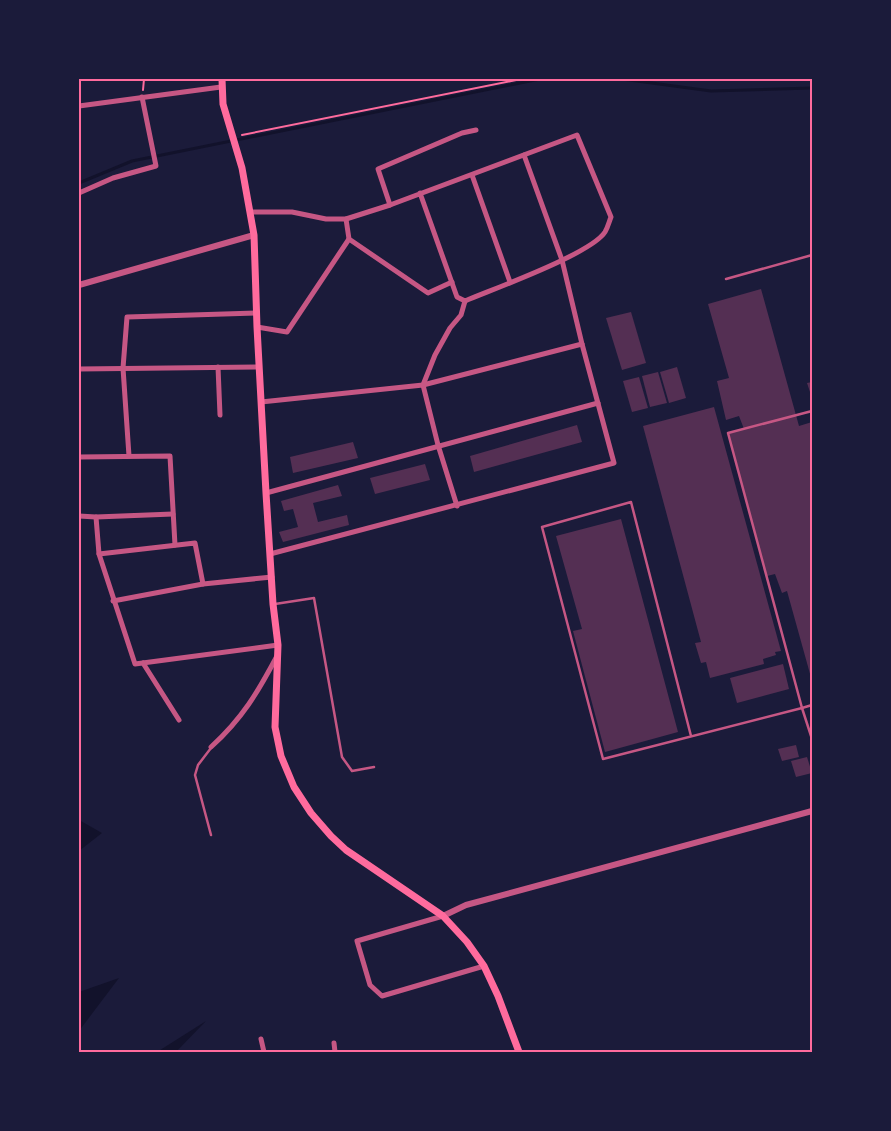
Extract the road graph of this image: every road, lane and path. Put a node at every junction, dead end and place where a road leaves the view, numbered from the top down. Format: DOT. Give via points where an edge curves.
graph roads {
  1 [pos="144,79"];
  2 [pos="521,79"];
  3 [pos="221,83"];
  4 [pos="142,97"];
  5 [pos="79,106"];
  6 [pos="476,130"];
  7 [pos="232,137"];
  8 [pos="524,155"];
  9 [pos="472,175"];
  10 [pos="79,193"];
  11 [pos="420,193"];
  12 [pos="390,205"];
  13 [pos="251,212"];
  14 [pos="346,219"];
  15 [pos="254,236"];
  16 [pos="349,239"];
  17 [pos="812,255"];
  18 [pos="562,260"];
  19 [pos="726,279"];
  20 [pos="452,282"];
  21 [pos="510,282"];
  22 [pos="79,285"];
  23 [pos="465,300"];
  24 [pos="257,313"];
  25 [pos="257,327"];
  26 [pos="582,344"];
  27 [pos="218,367"];
  28 [pos="259,367"];
  29 [pos="123,368"];
  30 [pos="79,369"];
  31 [pos="422,385"];
  32 [pos="261,402"];
  33 [pos="598,403"];
  34 [pos="812,410"];
  35 [pos="220,415"];
  36 [pos="438,445"];
  37 [pos="128,456"];
  38 [pos="79,457"];
  39 [pos="266,493"];
  40 [pos="457,506"];
  41 [pos="173,514"];
  42 [pos="79,516"];
  43 [pos="96,517"];
  44 [pos="175,545"];
  45 [pos="99,554"];
  46 [pos="270,554"];
  47 [pos="272,577"];
  48 [pos="203,584"];
  49 [pos="113,601"];
  50 [pos="273,604"];
  51 [pos="278,645"];
  52 [pos="278,653"];
  53 [pos="144,663"];
  54 [pos="812,705"];
  55 [pos="802,708"];
  56 [pos="178,720"];
  57 [pos="691,736"];
  58 [pos="812,739"];
  59 [pos="211,747"];
  60 [pos="374,767"];
  61 [pos="812,811"];
  62 [pos="211,835"];
  63 [pos="443,916"];
  64 [pos="484,966"];
  65 [pos="261,1039"];
  66 [pos="334,1043"];
  67 [pos="264,1052"];
  68 [pos="335,1052"];
  69 [pos="519,1052"];
  1 -- 4 [label="path"];
  2 -- 7 [label="path"];
  3 -- 4 [label="street"];
  3 -- 7 [label="main road"];
  4 -- 5 [label="street"];
  4 -- 10 [label="street" via="156,166 132,171"];
  6 -- 12 [label="street" via="378,169"];
  7 -- 13 [label="main road"];
  8 -- 9 [label="street"];
  8 -- 18 [label="street"];
  8 -- 18 [label="street" via="576,135 611,217 605,232 590,246"];
  9 -- 11 [label="street"];
  9 -- 21 [label="street"];
  11 -- 12 [label="street"];
  11 -- 20 [label="street"];
  12 -- 14 [label="street"];
  13 -- 14 [label="street" via="292,212 326,219"];
  13 -- 15 [label="main road"];
  14 -- 16 [label="street"];
  15 -- 22 [label="street"];
  15 -- 24 [label="main road"];
  16 -- 20 [label="street" via="428,293"];
  16 -- 25 [label="street" via="287,332"];
  17 -- 19 [label="lane"];
  18 -- 21 [label="street"];
  18 -- 26 [label="street"];
  20 -- 23 [label="street" via="457,297"];
  21 -- 23 [label="street"];
  23 -- 31 [label="street" via="461,315 435,355"];
  24 -- 25 [label="main road"];
  24 -- 29 [label="street" via="126,317"];
  25 -- 28 [label="main road"];
  26 -- 31 [label="street"];
  26 -- 33 [label="street"];
  27 -- 28 [label="street"];
  27 -- 29 [label="street"];
  27 -- 35 [label="street"];
  28 -- 32 [label="main road"];
  29 -- 30 [label="street"];
  29 -- 37 [label="street"];
  31 -- 32 [label="street"];
  31 -- 36 [label="street"];
  32 -- 39 [label="main road"];
  33 -- 36 [label="street"];
  33 -- 40 [label="street" via="614,463"];
  34 -- 55 [label="lane" via="728,433"];
  36 -- 39 [label="street"];
  36 -- 40 [label="street"];
  37 -- 38 [label="street"];
  37 -- 41 [label="street" via="170,456"];
  39 -- 46 [label="main road"];
  40 -- 46 [label="street"];
  41 -- 43 [label="street"];
  41 -- 44 [label="street"];
  42 -- 43 [label="street"];
  43 -- 45 [label="street"];
  44 -- 45 [label="street"];
  44 -- 48 [label="street" via="195,543"];
  45 -- 49 [label="street"];
  46 -- 47 [label="main road"];
  47 -- 48 [label="street"];
  47 -- 50 [label="main road"];
  48 -- 49 [label="street"];
  49 -- 53 [label="street" via="134,664"];
  50 -- 51 [label="main road"];
  50 -- 60 [label="lane" via="314,598 342,757 352,771"];
  51 -- 52 [label="main road"];
  51 -- 53 [label="street"];
  52 -- 59 [label="street" via="254,698 229,731"];
  52 -- 63 [label="main road" via="275,728 281,756 298,793 311,813 346,850"];
  53 -- 56 [label="street"];
  54 -- 55 [label="lane"];
  55 -- 57 [label="lane"];
  55 -- 58 [label="lane"];
  57 -- 57 [label="lane" via="603,759 542,527 631,502"];
  59 -- 62 [label="lane" via="195,775"];
  61 -- 63 [label="street" via="472,904"];
  63 -- 64 [label="main road"];
  63 -- 64 [label="street" via="357,941 370,985 382,996"];
  64 -- 69 [label="main road"];
  65 -- 67 [label="street"];
  66 -- 68 [label="street"];
}
